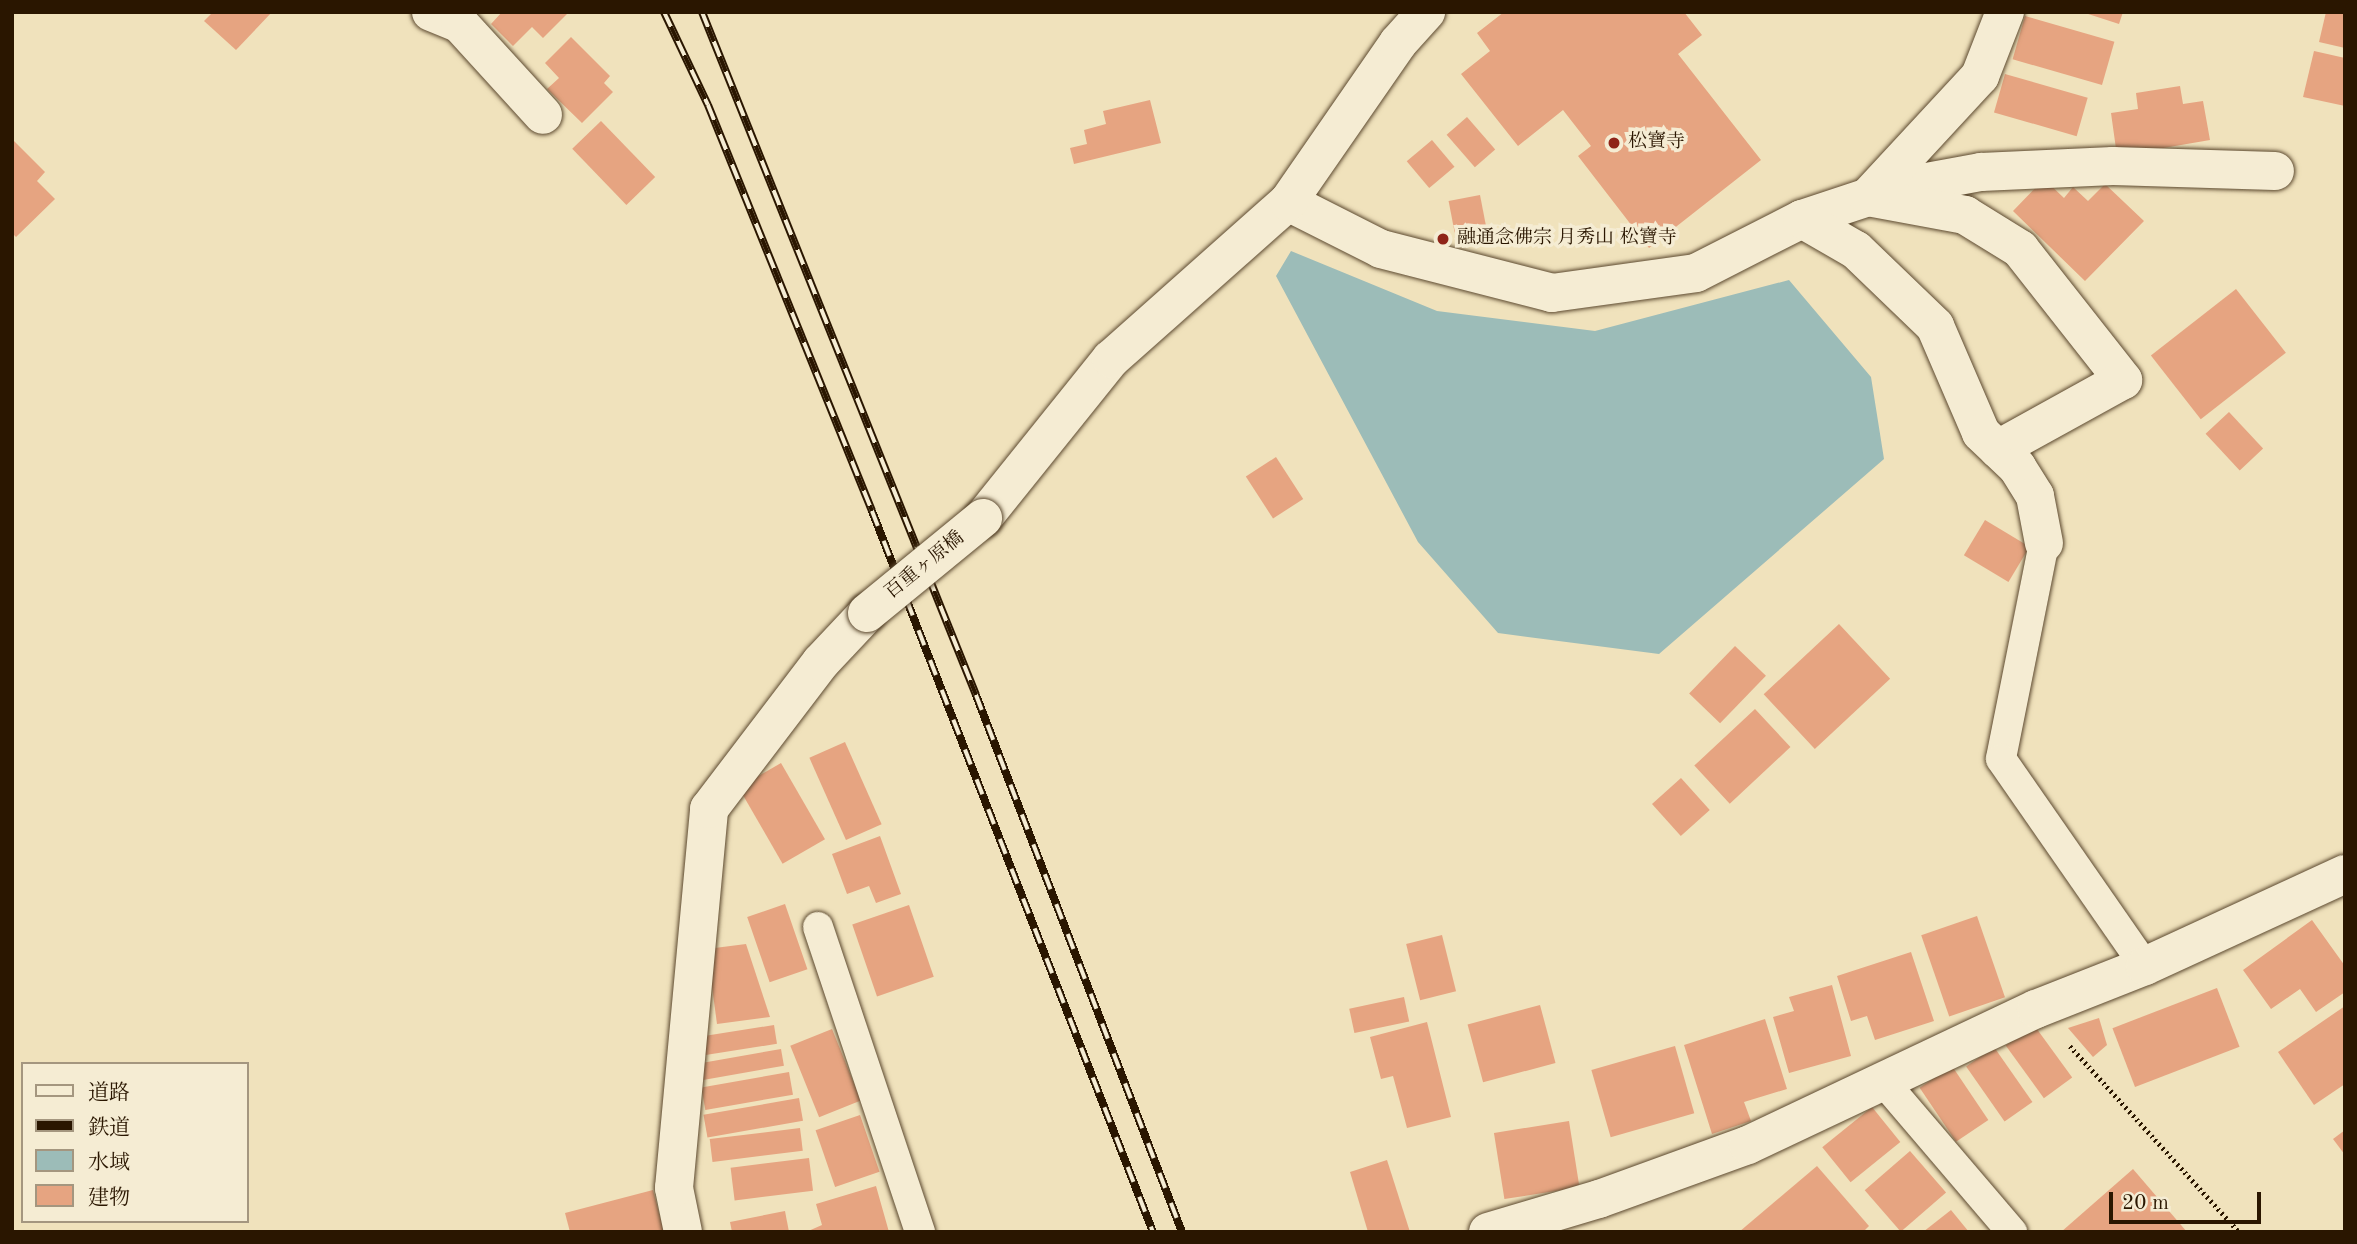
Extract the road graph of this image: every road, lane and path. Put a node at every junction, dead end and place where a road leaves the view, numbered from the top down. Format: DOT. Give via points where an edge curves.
graph roads {
  1 [pos="431,12"];
  2 [pos="1426,12"];
  3 [pos="2005,12"];
  4 [pos="544,115"];
  5 [pos="2275,171"];
  6 [pos="1870,195"];
  7 [pos="1287,202"];
  8 [pos="1802,219"];
  9 [pos="1998,449"];
  10 [pos="2045,543"];
  11 [pos="2345,874"];
  12 [pos="818,927"];
  13 [pos="2145,966"];
  14 [pos="2036,1009"];
  15 [pos="1883,1081"];
  16 [pos="682,1232"];
  17 [pos="920,1232"];
  18 [pos="1488,1232"];
  19 [pos="2012,1232"];
  20 [pos="2239,1232"];
  1 -- 4 [label="street" via="460,24"];
  2 -- 7 [label="street, 百重ヶ原橋" via="1398,43"];
  3 -- 6 [label="street" via="1980,76"];
  5 -- 6 [label="street" via="2113,166 1981,172"];
  6 -- 8 [label="street"];
  6 -- 9 [label="street" via="1965,215 2020,249 2123,380"];
  7 -- 8 [label="street" via="1381,249 1552,293 1696,273"];
  7 -- 16 [label="street, 百重ヶ原橋, bridge" via="1111,359 983,518 866,613 821,662 709,810 674,1188"];
  8 -- 9 [label="street" via="1856,250 1935,326 1981,433"];
  9 -- 10 [label="street" via="2017,467 2035,496"];
  10 -- 13 [label="lane" via="2001,759"];
  11 -- 13 [label="street"];
  12 -- 17 [label="lane"];
  13 -- 14 [label="street"];
  14 -- 15 [label="street"];
  14 -- 20 [label="path"];
  15 -- 18 [label="street" via="1748,1145 1599,1199"];
  15 -- 19 [label="lane"];
}
